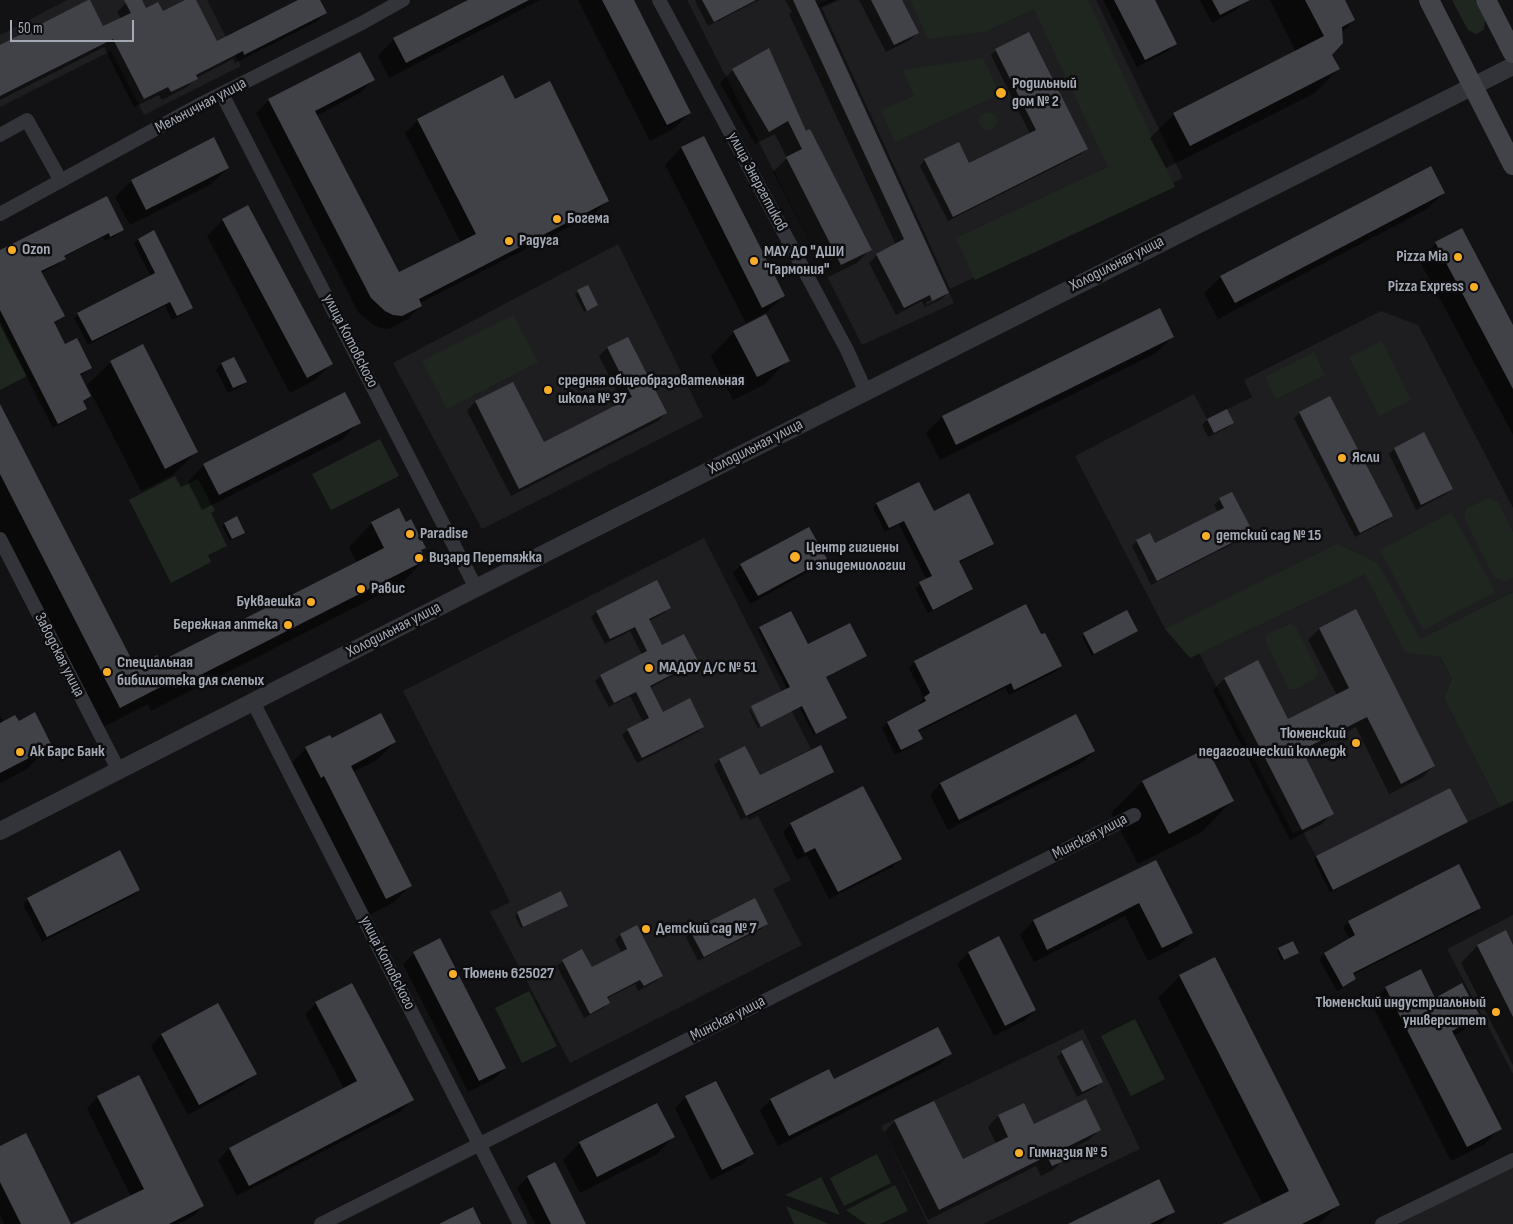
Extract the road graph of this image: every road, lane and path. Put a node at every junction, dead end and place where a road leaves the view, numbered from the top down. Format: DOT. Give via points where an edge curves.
graph roads {
  1 [pos="403,0"];
  2 [pos="659,0"];
  3 [pos="1429,0"];
  4 [pos="1486,0"];
  5 [pos="1513,53"];
  6 [pos="1513,66"];
  7 [pos="1472,85"];
  8 [pos="222,94"];
  9 [pos="0,135"];
  10 [pos="1513,165"];
  11 [pos="61,181"];
  12 [pos="0,214"];
  13 [pos="866,392"];
  14 [pos="0,539"];
  15 [pos="476,588"];
  16 [pos="253,702"];
  17 [pos="119,771"];
  18 [pos="1134,815"];
  19 [pos="0,831"];
  20 [pos="480,1144"];
  21 [pos="1513,1160"];
  22 [pos="321,1224"];
  23 [pos="520,1224"];
  24 [pos="1382,1224"];
  1 -- 8 [label="street, Мельничная улица"];
  2 -- 13 [label="street, улица Энергетиков" via="848,350"];
  3 -- 7 [label="main road"];
  4 -- 5 [label="main road"];
  6 -- 7 [label="street, Холодильная улица"];
  7 -- 10 [label="main road"];
  7 -- 13 [label="street, Холодильная улица"];
  8 -- 11 [label="street, Мельничная улица"];
  8 -- 15 [label="street, улица Котовского"];
  9 -- 11 [label="street" via="27,120"];
  11 -- 12 [label="street, Мельничная улица"];
  13 -- 15 [label="street, Холодильная улица"];
  14 -- 17 [label="street, Заводская улица"];
  15 -- 16 [label="street, Холодильная улица"];
  16 -- 17 [label="street, Холодильная улица"];
  16 -- 20 [label="street, улица Котовского"];
  17 -- 19 [label="street, Холодильная улица"];
  18 -- 20 [label="street, Минская улица"];
  20 -- 22 [label="street, Минская улица"];
  20 -- 23 [label="street, улица Котовского"];
  21 -- 24 [label="street"];
}
